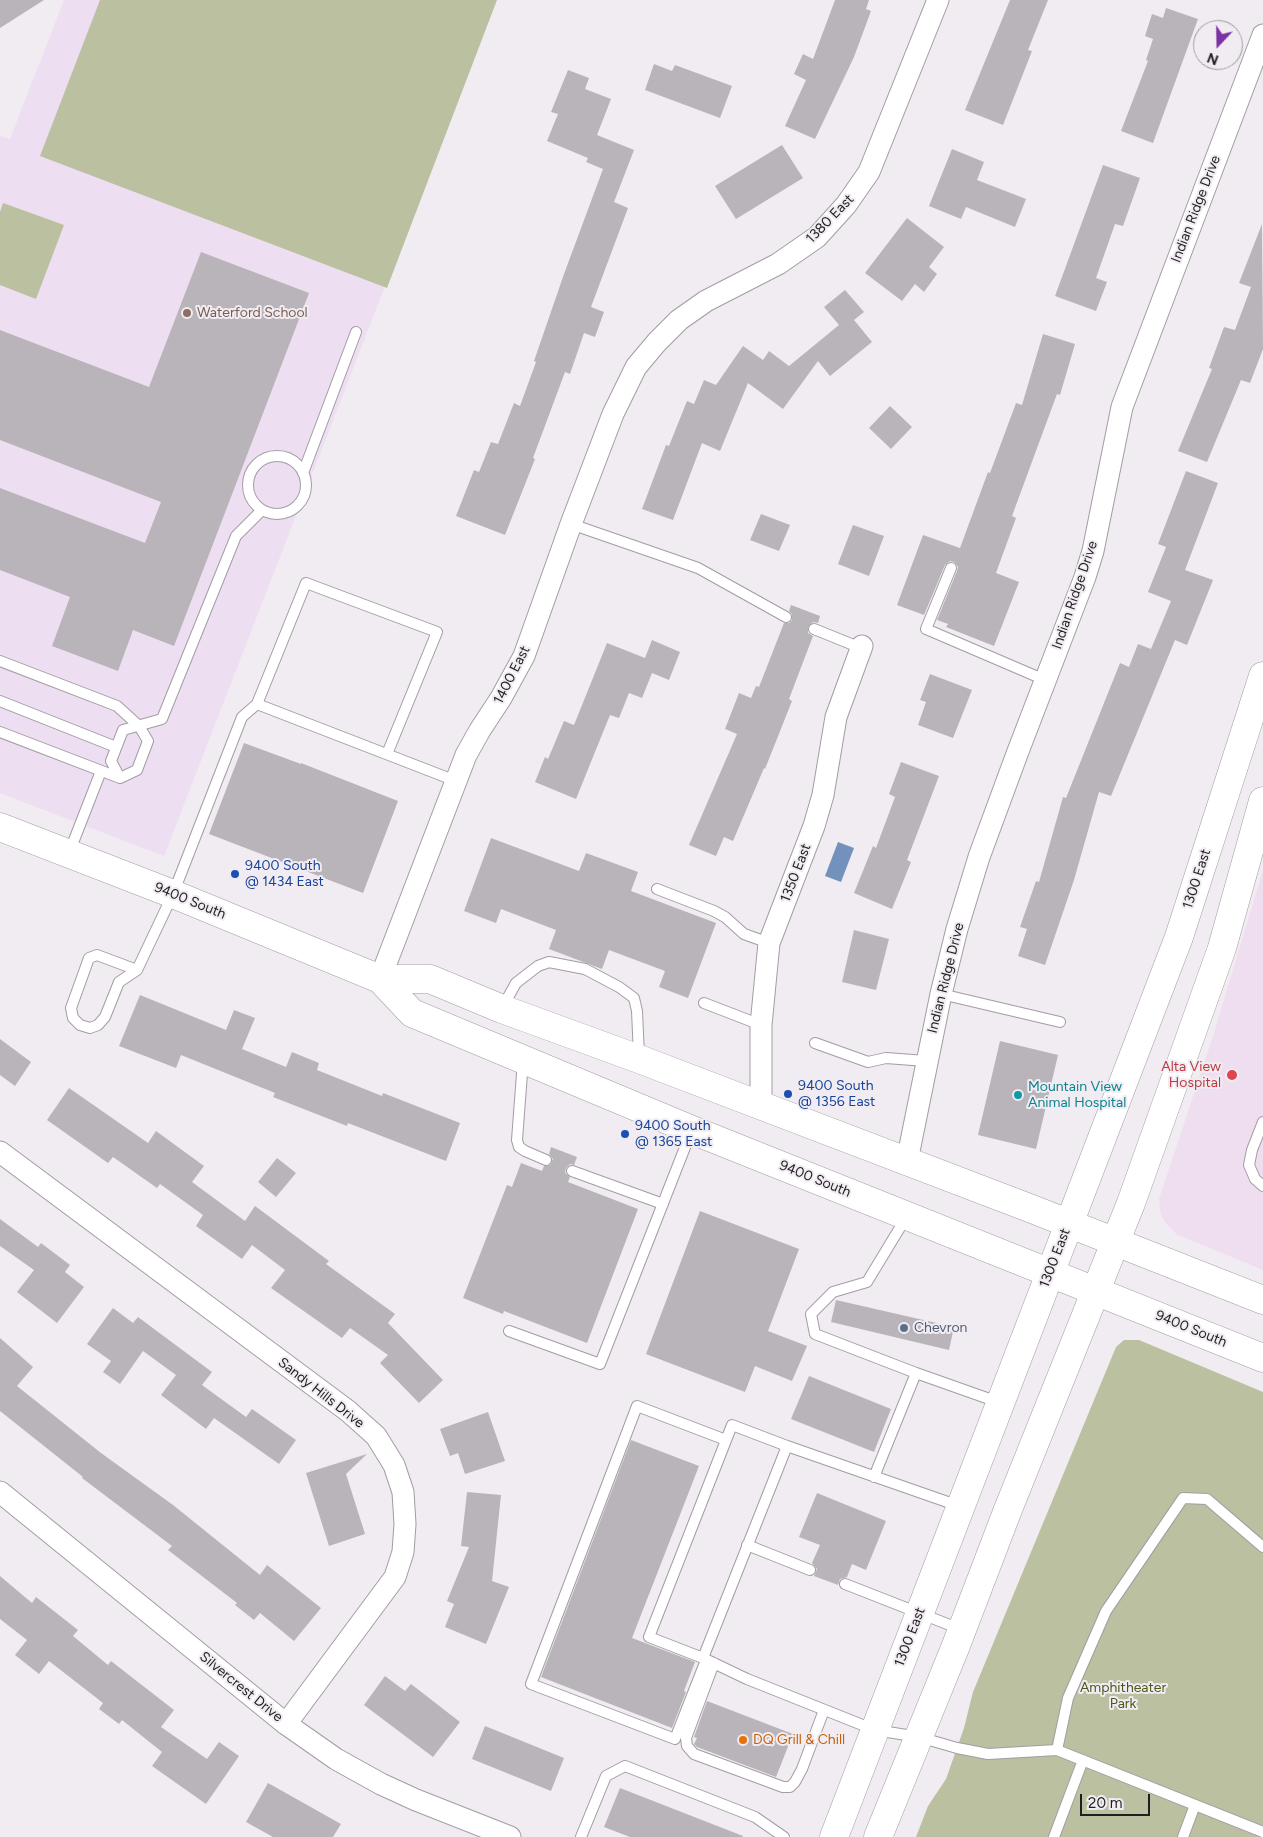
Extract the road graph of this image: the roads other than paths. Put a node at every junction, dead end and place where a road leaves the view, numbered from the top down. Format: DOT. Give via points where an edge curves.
graph roads {
  1 [pos="938,0"];
  2 [pos="1263,35"];
  3 [pos="356,332"];
  4 [pos="636,367"];
  5 [pos="303,472"];
  6 [pos="262,510"];
  7 [pos="571,524"];
  8 [pos="951,568"];
  9 [pos="786,617"];
  10 [pos="814,629"];
  11 [pos="862,647"];
  12 [pos="0,661"];
  13 [pos="1263,676"];
  14 [pos="1045,680"];
  15 [pos="0,701"];
  16 [pos="257,704"];
  17 [pos="139,726"];
  18 [pos="0,732"];
  19 [pos="116,747"];
  20 [pos="388,754"];
  21 [pos="101,771"];
  22 [pos="120,778"];
  23 [pos="456,781"];
  24 [pos="1263,801"];
  25 [pos="0,828"];
  26 [pos="69,854"];
  27 [pos="657,889"];
  28 [pos="173,894"];
  29 [pos="769,943"];
  30 [pos="137,970"];
  31 [pos="380,978"];
  32 [pos="941,994"];
  33 [pos="704,1003"];
  34 [pos="502,1009"];
  35 [pos="1060,1022"];
  36 [pos="761,1025"];
  37 [pos="815,1043"];
  38 [pos="523,1059"];
  39 [pos="639,1059"];
  40 [pos="926,1061"];
  41 [pos="761,1105"];
  42 [pos="1263,1122"];
  43 [pos="692,1130"];
  44 [pos="0,1152"];
  45 [pos="546,1160"];
  46 [pos="907,1161"];
  47 [pos="572,1171"];
  48 [pos="1263,1186"];
  49 [pos="663,1204"];
  50 [pos="907,1216"];
  51 [pos="1068,1223"];
  52 [pos="1116,1241"];
  53 [pos="1049,1272"];
  54 [pos="1096,1290"];
  55 [pos="1263,1300"];
  56 [pos="509,1331"];
  57 [pos="1263,1358"];
  58 [pos="916,1373"];
  59 [pos="999,1403"];
  60 [pos="726,1440"];
  61 [pos="787,1446"];
  62 [pos="874,1477"];
  63 [pos="0,1492"];
  64 [pos="960,1506"];
  65 [pos="747,1545"];
  66 [pos="1263,1547"];
  67 [pos="810,1570"];
  68 [pos="845,1584"];
  69 [pos="919,1612"];
  70 [pos="962,1629"];
  71 [pos="707,1660"];
  72 [pos="824,1710"];
  73 [pos="286,1724"];
  74 [pos="874,1730"];
  75 [pos="918,1737"];
  76 [pos="1057,1750"];
  77 [pos="1083,1760"];
  78 [pos="1195,1805"];
  79 [pos="1263,1832"];
  80 [pos="510,1837"];
  81 [pos="581,1837"];
  82 [pos="784,1837"];
  83 [pos="834,1837"];
  84 [pos="878,1837"];
  85 [pos="1054,1837"];
  86 [pos="1182,1837"];
  1 -- 4 [label="street, 1380 East" via="869,172 846,205 817,236 778,264 706,301 679,320"];
  2 -- 14 [label="street, Indian Ridge Drive" via="1122,407 1093,551"];
  3 -- 5 [label="lane"];
  4 -- 7 [label="street, 1400 East" via="613,414"];
  5 -- 6 [label="lane" via="305,491 296,506 280,514"];
  5 -- 6 [label="lane" via="282,456 267,458 255,466 248,485 255,503"];
  6 -- 17 [label="lane" via="236,536 162,719"];
  7 -- 9 [label="lane" via="698,568"];
  7 -- 23 [label="street, 1400 East" via="524,656 480,730"];
  8 -- 14 [label="lane" via="926,629"];
  10 -- 11 [label="lane"];
  11 -- 29 [label="street, 1350 East" via="836,717 814,826"];
  12 -- 17 [label="lane" via="117,706"];
  13 -- 51 [label="main road, 1300 East" via="1179,937"];
  14 -- 32 [label="street, Indian Ridge Drive" via="980,857"];
  15 -- 19 [label="lane"];
  16 -- 20 [label="lane"];
  16 -- 20 [label="lane" via="306,583 436,632"];
  16 -- 28 [label="lane" via="242,716"];
  17 -- 19 [label="lane" via="123,730"];
  17 -- 22 [label="lane" via="148,740 137,770"];
  18 -- 21 [label="lane"];
  19 -- 22 [label="lane" via="111,761"];
  20 -- 23 [label="lane"];
  21 -- 22 [label="lane"];
  21 -- 26 [label="lane"];
  23 -- 31 [label="street, 1400 East"];
  24 -- 52 [label="main road" via="1222,948"];
  25 -- 26 [label="main road, 9400 South"];
  26 -- 28 [label="main road, 9400 South"];
  27 -- 29 [label="lane" via="714,911 726,917 744,934"];
  28 -- 30 [label="lane"];
  28 -- 31 [label="main road, 9400 South"];
  29 -- 36 [label="street, 1350 East"];
  30 -- 30 [label="lane" via="98,955 89,958 71,1008 73,1018 90,1028 98,1025 105,1017 119,982"];
  31 -- 34 [label="main road, 9400 South" via="430,979"];
  31 -- 38 [label="main road, 9400 South" via="412,1013"];
  32 -- 35 [label="lane"];
  32 -- 40 [label="street, Indian Ridge Drive"];
  33 -- 36 [label="lane"];
  34 -- 39 [label="main road, 9400 South"];
  34 -- 39 [label="lane" via="516,983 538,966 548,962 585,969 634,998"];
  36 -- 41 [label="street, 1350 East"];
  37 -- 40 [label="lane" via="868,1062 886,1058"];
  38 -- 43 [label="main road, 9400 South"];
  38 -- 45 [label="lane" via="517,1140 525,1151"];
  39 -- 41 [label="main road, 9400 South"];
  40 -- 46 [label="street, Indian Ridge Drive"];
  41 -- 46 [label="main road, 9400 South"];
  42 -- 48 [label="lane" via="1249,1165 1255,1179"];
  43 -- 49 [label="lane"];
  43 -- 50 [label="main road, 9400 South"];
  44 -- 73 [label="street, Sandy Hills Drive" via="348,1411 376,1436 394,1465 403,1492 405,1524 403,1552 395,1577"];
  46 -- 51 [label="main road, 9400 South"];
  47 -- 49 [label="lane"];
  49 -- 56 [label="lane" via="600,1364"];
  50 -- 53 [label="main road, 9400 South"];
  50 -- 58 [label="lane" via="867,1282 833,1292 811,1314 815,1334"];
  51 -- 52 [label="main road, 9400 South"];
  51 -- 53 [label="main road, 1300 East"];
  52 -- 54 [label="main road"];
  52 -- 55 [label="main road, 9400 South"];
  53 -- 54 [label="main road, 9400 South"];
  53 -- 59 [label="main road, 1300 East"];
  54 -- 57 [label="main road, 9400 South"];
  54 -- 70 [label="main road"];
  58 -- 59 [label="lane"];
  58 -- 62 [label="lane"];
  59 -- 64 [label="main road, 1300 East"];
  60 -- 61 [label="lane" via="732,1425"];
  60 -- 71 [label="lane" via="649,1637"];
  60 -- 71 [label="lane" via="637,1406 531,1684 676,1740"];
  61 -- 62 [label="lane"];
  61 -- 65 [label="lane"];
  62 -- 64 [label="lane"];
  63 -- 73 [label="street, Silvercrest Drive"];
  64 -- 69 [label="main road, 1300 East"];
  65 -- 67 [label="lane"];
  65 -- 71 [label="lane"];
  66 -- 76 [label="lane" via="1207,1499 1183,1498 1106,1611 1068,1698"];
  68 -- 69 [label="lane"];
  69 -- 70 [label="lane"];
  69 -- 74 [label="main road, 1300 East"];
  70 -- 75 [label="main road"];
  71 -- 72 [label="lane"];
  71 -- 72 [label="lane" via="686,1738 687,1746 694,1754 790,1787 802,1769"];
  72 -- 74 [label="lane"];
  73 -- 80 [label="street, Silvercrest Drive" via="336,1759 381,1784"];
  74 -- 75 [label="lane"];
  74 -- 83 [label="main road, 1300 East"];
  75 -- 76 [label="lane" via="988,1754"];
  75 -- 84 [label="main road"];
  76 -- 77 [label="lane"];
  77 -- 78 [label="lane"];
  77 -- 85 [label="lane"];
  78 -- 79 [label="lane"];
  78 -- 86 [label="lane"];
  81 -- 82 [label="lane" via="606,1776 625,1766 755,1817"];
}
